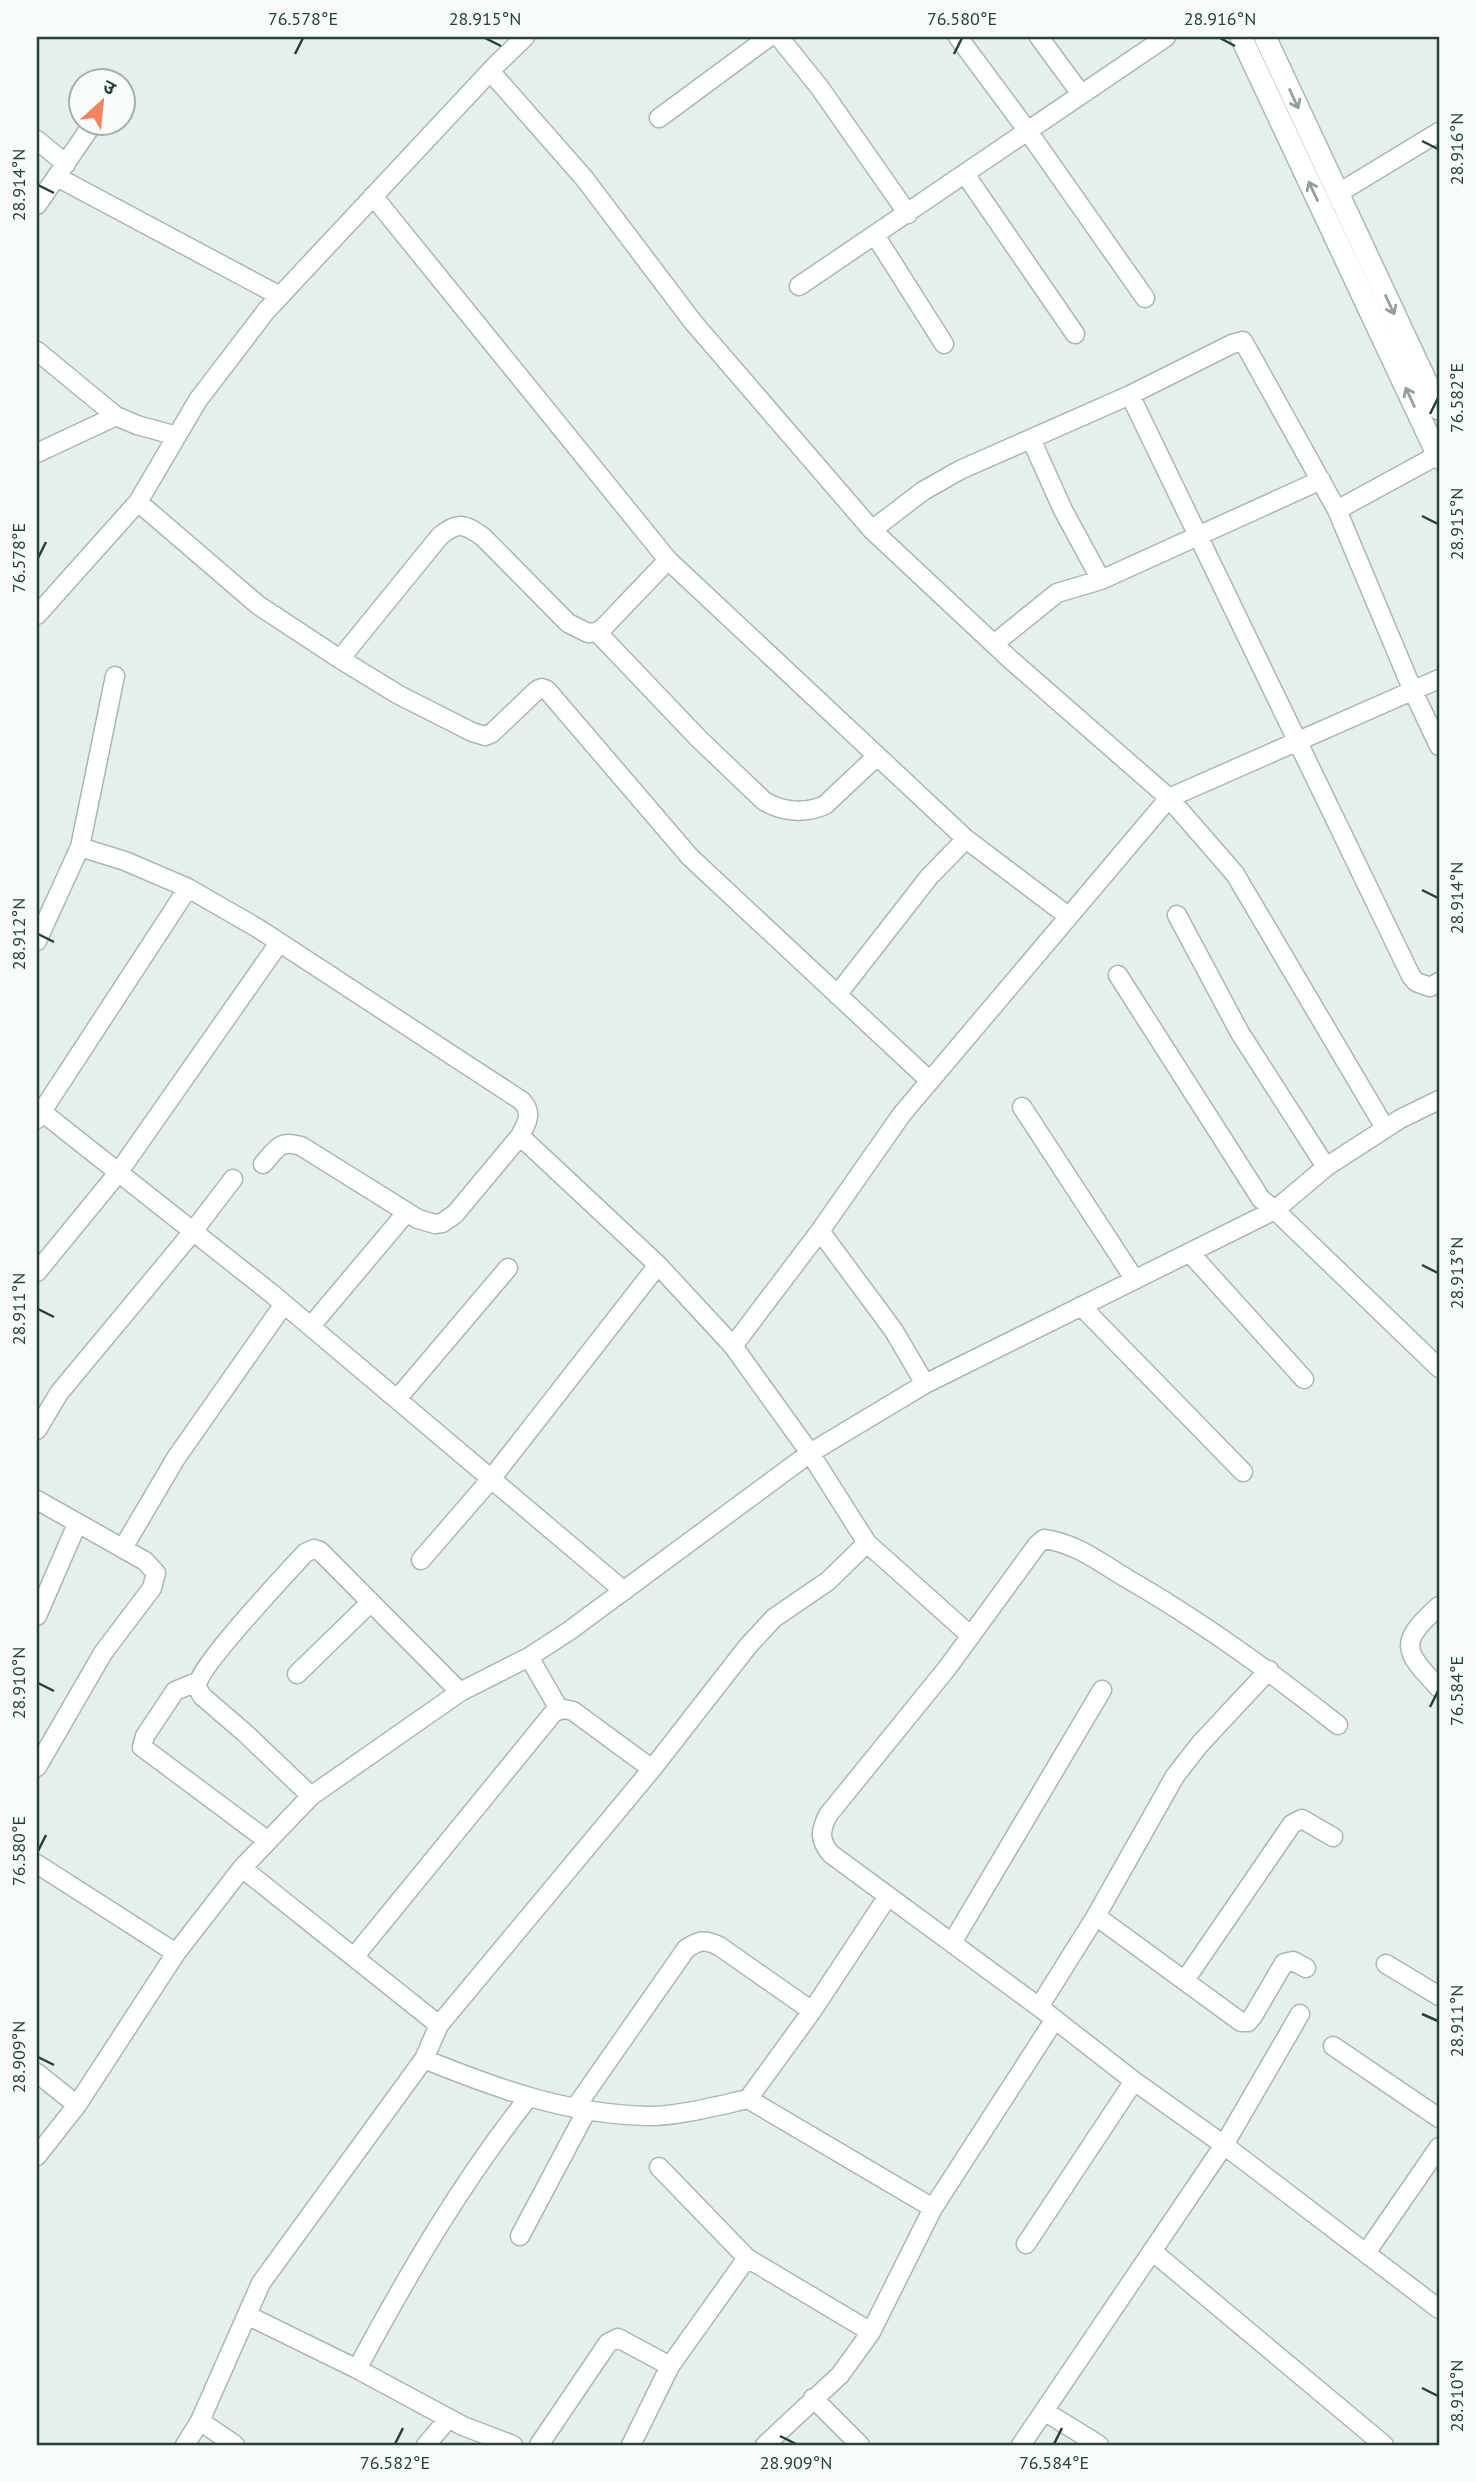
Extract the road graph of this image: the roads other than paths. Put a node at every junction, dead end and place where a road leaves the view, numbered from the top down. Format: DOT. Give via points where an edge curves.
graph roads {
  1 [pos="525,37"];
  2 [pos="769,37"];
  3 [pos="779,37"];
  4 [pos="958,37"];
  5 [pos="1039,37"];
  6 [pos="1166,37"];
  7 [pos="1241,37"];
  8 [pos="1265,37"];
  9 [pos="490,71"];
  10 [pos="1081,94"];
  11 [pos="659,118"];
  12 [pos="1027,130"];
  13 [pos="1439,132"];
  14 [pos="85,136"];
  15 [pos="37,140"];
  16 [pos="61,171"];
  17 [pos="965,174"];
  18 [pos="1338,194"];
  19 [pos="373,196"];
  20 [pos="37,205"];
  21 [pos="908,214"];
  22 [pos="875,236"];
  23 [pos="799,286"];
  24 [pos="280,296"];
  25 [pos="1145,298"];
  26 [pos="1075,334"];
  27 [pos="944,344"];
  28 [pos="37,351"];
  29 [pos="1130,395"];
  30 [pos="1438,402"];
  31 [pos="116,416"];
  32 [pos="177,436"];
  33 [pos="1031,439"];
  34 [pos="37,453"];
  35 [pos="1439,457"];
  36 [pos="1321,480"];
  37 [pos="138,502"];
  38 [pos="1337,510"];
  39 [pos="872,530"];
  40 [pos="1199,536"];
  41 [pos="668,560"];
  42 [pos="1101,580"];
  43 [pos="37,615"];
  44 [pos="597,632"];
  45 [pos="995,643"];
  46 [pos="340,659"];
  47 [pos="115,676"];
  48 [pos="1439,679"];
  49 [pos="1413,691"];
  50 [pos="1297,742"];
  51 [pos="1439,746"];
  52 [pos="877,756"];
  53 [pos="1169,798"];
  54 [pos="966,839"];
  55 [pos="80,847"];
  56 [pos="188,888"];
  57 [pos="1177,915"];
  58 [pos="1069,916"];
  59 [pos="37,941"];
  60 [pos="279,943"];
  61 [pos="1118,975"];
  62 [pos="1439,982"];
  63 [pos="837,995"];
  64 [pos="930,1081"];
  65 [pos="1439,1100"];
  66 [pos="1022,1107"];
  67 [pos="39,1113"];
  68 [pos="1385,1128"];
  69 [pos="520,1136"];
  70 [pos="263,1164"];
  71 [pos="1326,1167"];
  72 [pos="118,1173"];
  73 [pos="233,1179"];
  74 [pos="1275,1210"];
  75 [pos="406,1213"];
  76 [pos="192,1231"];
  77 [pos="820,1231"];
  78 [pos="1191,1254"];
  79 [pos="658,1265"];
  80 [pos="508,1268"];
  81 [pos="37,1272"];
  82 [pos="1135,1280"];
  83 [pos="284,1304"];
  84 [pos="1081,1306"];
  85 [pos="311,1326"];
  86 [pos="733,1346"];
  87 [pos="1439,1368"];
  88 [pos="1304,1379"];
  89 [pos="925,1384"];
  90 [pos="397,1399"];
  91 [pos="37,1430"];
  92 [pos="810,1453"];
  93 [pos="1243,1472"];
  94 [pos="491,1479"];
  95 [pos="37,1500"];
  96 [pos="77,1524"];
  97 [pos="867,1543"];
  98 [pos="123,1548"];
  99 [pos="421,1560"];
  100 [pos="624,1591"];
  101 [pos="372,1602"];
  102 [pos="1439,1606"];
  103 [pos="37,1616"];
  104 [pos="971,1636"];
  105 [pos="529,1657"];
  106 [pos="1269,1670"];
  107 [pos="297,1674"];
  108 [pos="197,1682"];
  109 [pos="1439,1688"];
  110 [pos="1102,1690"];
  111 [pos="460,1692"];
  112 [pos="559,1709"];
  113 [pos="1338,1725"];
  114 [pos="44,1738"];
  115 [pos="37,1767"];
  116 [pos="652,1769"];
  117 [pos="311,1796"];
  118 [pos="1333,1837"];
  119 [pos="268,1841"];
  120 [pos="37,1864"];
  121 [pos="242,1868"];
  122 [pos="888,1896"];
  123 [pos="1096,1916"];
  124 [pos="952,1943"];
  125 [pos="176,1953"];
  126 [pos="354,1957"];
  127 [pos="1386,1964"];
  128 [pos="1306,1968"];
  129 [pos="1185,1980"];
  130 [pos="1439,1996"];
  131 [pos="1039,2007"];
  132 [pos="812,2011"];
  133 [pos="1300,2014"];
  134 [pos="1055,2019"];
  135 [pos="439,2025"];
  136 [pos="1333,2046"];
  137 [pos="424,2059"];
  138 [pos="37,2073"];
  139 [pos="1134,2081"];
  140 [pos="528,2098"];
  141 [pos="748,2099"];
  142 [pos="77,2105"];
  143 [pos="581,2109"];
  144 [pos="1439,2119"];
  145 [pos="1224,2145"];
  146 [pos="1439,2147"];
  147 [pos="37,2156"];
  148 [pos="659,2168"];
  149 [pos="933,2208"];
  150 [pos="520,2236"];
  151 [pos="1026,2244"];
  152 [pos="1152,2251"];
  153 [pos="1366,2253"];
  154 [pos="747,2258"];
  155 [pos="1439,2309"];
  156 [pos="247,2315"];
  157 [pos="871,2332"];
  158 [pos="670,2366"];
  159 [pos="357,2369"];
  160 [pos="813,2398"];
  161 [pos="1044,2411"];
  162 [pos="449,2419"];
  163 [pos="200,2421"];
  164 [pos="186,2445"];
  165 [pos="235,2445"];
  166 [pos="426,2445"];
  167 [pos="513,2445"];
  168 [pos="539,2445"];
  169 [pos="631,2445"];
  170 [pos="765,2445"];
  171 [pos="860,2445"];
  172 [pos="1021,2445"];
  173 [pos="1098,2445"];
  174 [pos="1384,2445"];
  1 -- 9 [label="street"];
  2 -- 11 [label="street"];
  3 -- 21 [label="street"];
  4 -- 12 [label="street"];
  5 -- 10 [label="street"];
  6 -- 10 [label="street"];
  35 -- 7 [label="main road, one-way"];
  8 -- 18 [label="main road, one-way"];
  9 -- 19 [label="street"];
  9 -- 39 [label="street" via="584,178 693,322"];
  10 -- 12 [label="street"];
  12 -- 17 [label="street"];
  12 -- 25 [label="street"];
  13 -- 18 [label="street"];
  14 -- 16 [label="street"];
  15 -- 16 [label="street"];
  16 -- 20 [label="street"];
  16 -- 24 [label="street"];
  17 -- 21 [label="street"];
  17 -- 26 [label="street"];
  18 -- 30 [label="main road, one-way"];
  19 -- 24 [label="street"];
  19 -- 41 [label="street"];
  21 -- 22 [label="street"];
  22 -- 23 [label="street"];
  22 -- 27 [label="street"];
  24 -- 32 [label="street" via="198,400"];
  28 -- 31 [label="street"];
  29 -- 33 [label="street"];
  29 -- 36 [label="street" via="1243,341"];
  29 -- 40 [label="street"];
  31 -- 32 [label="street"];
  31 -- 34 [label="street"];
  32 -- 37 [label="street"];
  33 -- 39 [label="street" via="923,491"];
  33 -- 42 [label="street"];
  35 -- 38 [label="street"];
  36 -- 38 [label="street"];
  36 -- 40 [label="street"];
  37 -- 43 [label="street"];
  37 -- 46 [label="street" via="258,605"];
  38 -- 49 [label="street"];
  39 -- 45 [label="street"];
  40 -- 42 [label="street"];
  40 -- 50 [label="street"];
  41 -- 44 [label="street"];
  41 -- 52 [label="street"];
  42 -- 45 [label="street" via="1057,593"];
  44 -- 46 [label="street" via="568,623 483,537 460,525 440,536"];
  44 -- 52 [label="street" via="699,739 774,807 797,811 825,805"];
  45 -- 53 [label="street"];
  46 -- 63 [label="street" via="480,735 492,733 539,688 547,690 690,857"];
  47 -- 55 [label="street"];
  48 -- 49 [label="street"];
  49 -- 50 [label="street"];
  49 -- 51 [label="street"];
  50 -- 53 [label="street"];
  50 -- 62 [label="street" via="1411,976 1430,987"];
  52 -- 54 [label="street"];
  53 -- 58 [label="street"];
  53 -- 68 [label="street" via="1235,874"];
  54 -- 58 [label="street"];
  54 -- 63 [label="street" via="929,877"];
  55 -- 56 [label="street" via="125,860"];
  55 -- 59 [label="street"];
  56 -- 60 [label="street"];
  56 -- 67 [label="street"];
  57 -- 71 [label="street" via="1240,1033"];
  58 -- 64 [label="street"];
  60 -- 69 [label="street" via="522,1101 529,1113"];
  60 -- 72 [label="street"];
  61 -- 74 [label="street" via="1254,1189"];
  63 -- 64 [label="street"];
  64 -- 77 [label="street"];
  65 -- 68 [label="street"];
  66 -- 82 [label="street"];
  67 -- 72 [label="street"];
  68 -- 71 [label="street"];
  69 -- 75 [label="street" via="449,1220 435,1224"];
  69 -- 79 [label="street"];
  70 -- 75 [label="street" via="281,1145 301,1146"];
  71 -- 74 [label="street"];
  72 -- 76 [label="street"];
  72 -- 81 [label="street"];
  73 -- 76 [label="street"];
  74 -- 78 [label="street"];
  74 -- 87 [label="street"];
  75 -- 85 [label="street"];
  76 -- 83 [label="street"];
  76 -- 91 [label="street" via="59,1393"];
  77 -- 86 [label="street"];
  77 -- 89 [label="street" via="894,1331"];
  78 -- 82 [label="street"];
  78 -- 88 [label="street"];
  79 -- 86 [label="street"];
  79 -- 94 [label="street"];
  80 -- 90 [label="street"];
  82 -- 84 [label="street"];
  83 -- 85 [label="street"];
  83 -- 98 [label="street" via="176,1458"];
  84 -- 89 [label="street"];
  84 -- 93 [label="street"];
  85 -- 90 [label="street"];
  86 -- 92 [label="street"];
  89 -- 92 [label="street"];
  90 -- 94 [label="street"];
  92 -- 97 [label="street"];
  92 -- 100 [label="street"];
  94 -- 99 [label="street"];
  94 -- 100 [label="street"];
  95 -- 96 [label="street"];
  96 -- 98 [label="street"];
  96 -- 103 [label="street"];
  97 -- 104 [label="street"];
  97 -- 116 [label="street" via="828,1581 774,1618"];
  98 -- 114 [label="street" via="151,1566 155,1581"];
  100 -- 105 [label="street"];
  101 -- 107 [label="street"];
  101 -- 108 [label="street" via="320,1551 309,1550"];
  101 -- 111 [label="street"];
  102 -- 109 [label="street" via="1417,1626 1409,1649 1413,1661"];
  104 -- 106 [label="street" via="1044,1539 1070,1545 1187,1613"];
  104 -- 122 [label="street" via="820,1830 823,1845 831,1854"];
  105 -- 111 [label="street"];
  105 -- 112 [label="street"];
  106 -- 113 [label="street"];
  106 -- 123 [label="street" via="1174,1776"];
  108 -- 117 [label="street" via="198,1692"];
  108 -- 119 [label="street" via="175,1691 142,1747"];
  110 -- 124 [label="street"];
  111 -- 117 [label="street"];
  112 -- 116 [label="street" via="573,1711"];
  112 -- 126 [label="street"];
  114 -- 115 [label="street"];
  116 -- 135 [label="street"];
  117 -- 119 [label="street"];
  118 -- 129 [label="street" via="1307,1821 1292,1825"];
  119 -- 121 [label="street"];
  120 -- 125 [label="street"];
  121 -- 125 [label="street"];
  121 -- 126 [label="street"];
  122 -- 124 [label="street"];
  122 -- 132 [label="street"];
  123 -- 129 [label="street"];
  123 -- 131 [label="street"];
  124 -- 131 [label="street"];
  125 -- 142 [label="street"];
  126 -- 135 [label="street"];
  127 -- 130 [label="street"];
  128 -- 129 [label="street" via="1293,1961 1284,1963 1248,2022 1235,2018"];
  131 -- 134 [label="street"];
  132 -- 141 [label="street"];
  132 -- 143 [label="street" via="719,1946 708,1940 697,1942 686,1950"];
  133 -- 145 [label="street"];
  134 -- 139 [label="street"];
  134 -- 149 [label="street"];
  135 -- 137 [label="street"];
  136 -- 144 [label="street"];
  137 -- 140 [label="street"];
  137 -- 156 [label="street" via="261,2283"];
  138 -- 142 [label="street"];
  139 -- 145 [label="street"];
  139 -- 151 [label="street"];
  140 -- 143 [label="street"];
  140 -- 159 [label="street" via="462,2187"];
  141 -- 143 [label="street" via="650,2116"];
  141 -- 149 [label="street"];
  142 -- 147 [label="street"];
  143 -- 150 [label="street"];
  145 -- 152 [label="street"];
  145 -- 153 [label="street"];
  146 -- 153 [label="street"];
  148 -- 154 [label="street"];
  149 -- 157 [label="street"];
  152 -- 161 [label="street"];
  152 -- 174 [label="street"];
  153 -- 155 [label="street"];
  154 -- 157 [label="street"];
  154 -- 158 [label="street"];
  156 -- 159 [label="street"];
  156 -- 163 [label="street"];
  157 -- 160 [label="street" via="840,2375"];
  158 -- 168 [label="street" via="613,2339"];
  158 -- 169 [label="street"];
  159 -- 162 [label="street"];
  160 -- 170 [label="street"];
  160 -- 171 [label="street"];
  161 -- 172 [label="street"];
  161 -- 173 [label="street"];
  162 -- 166 [label="street"];
  162 -- 167 [label="street"];
  163 -- 164 [label="street"];
  163 -- 165 [label="street"];
}
